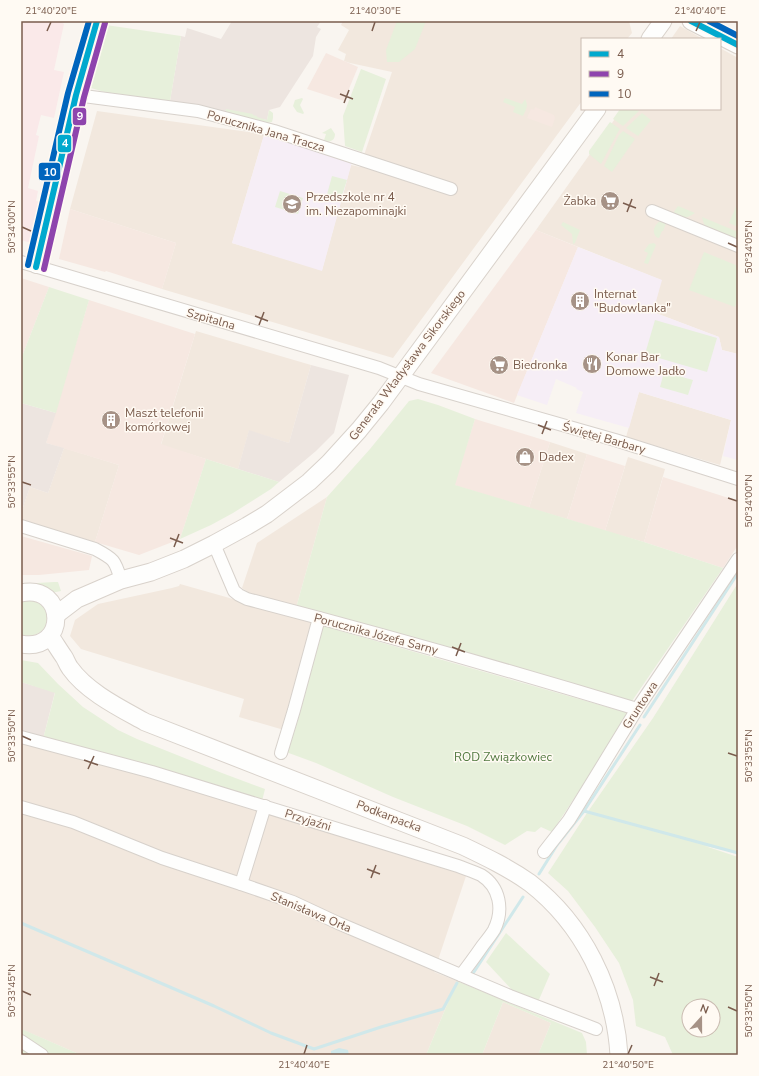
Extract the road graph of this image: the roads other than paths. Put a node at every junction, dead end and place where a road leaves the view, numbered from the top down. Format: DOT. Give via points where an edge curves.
graph roads {
  1 [pos="98,21"];
  2 [pos="663,21"];
  3 [pos="691,21"];
  4 [pos="651,38"];
  5 [pos="738,45"];
  6 [pos="76,95"];
  7 [pos="597,110"];
  8 [pos="451,190"];
  9 [pos="652,211"];
  10 [pos="738,246"];
  11 [pos="21,262"];
  12 [pos="36,267"];
  13 [pos="400,377"];
  14 [pos="738,479"];
  15 [pos="21,526"];
  16 [pos="214,544"];
  17 [pos="738,559"];
  18 [pos="121,580"];
  19 [pos="21,593"];
  20 [pos="46,597"];
  21 [pos="56,615"];
  22 [pos="319,618"];
  23 [pos="45,640"];
  24 [pos="21,644"];
  25 [pos="637,709"];
  26 [pos="21,737"];
  27 [pos="281,753"];
  28 [pos="265,806"];
  29 [pos="21,807"];
  30 [pos="544,852"];
  31 [pos="241,884"];
  32 [pos="461,975"];
  33 [pos="596,1030"];
  34 [pos="21,1041"];
  35 [pos="42,1055"];
  36 [pos="619,1055"];
  1 -- 6 [label="street"];
  2 -- 4 [label="street"];
  3 -- 5 [label="street"];
  6 -- 8 [label="street, Porucznika Jana Tracza" via="198,112 274,131"];
  6 -- 12 [label="street"];
  7 -- 13 [label="street, Generała Władysława Sikorskiego"];
  9 -- 10 [label="street"];
  11 -- 12 [label="street, Szpitalna"];
  12 -- 13 [label="street, Szpitalna" via="371,366"];
  13 -- 14 [label="street, Świętej Barbary"];
  13 -- 16 [label="street, Generała Władysława Sikorskiego" via="359,430 309,482 267,514"];
  15 -- 18 [label="street" via="106,554 114,560"];
  16 -- 18 [label="street, Generała Władysława Sikorskiego" via="151,572"];
  16 -- 22 [label="street, Porucznika Józefa Sarny" via="234,591 239,595"];
  17 -- 25 [label="street, Gruntowa"];
  18 -- 20 [label="street, Generała Władysława Sikorskiego"];
  18 -- 21 [label="street, Generała Władysława Sikorskiego" via="77,599"];
  19 -- 20 [label="street" via="38,592"];
  20 -- 21 [label="street"];
  21 -- 23 [label="street" via="54,630"];
  22 -- 25 [label="street, Porucznika Józefa Sarny"];
  22 -- 27 [label="street"];
  23 -- 24 [label="street" via="31,646"];
  23 -- 36 [label="street, Podkarpacka" via="54,658 60,663 68,666 102,697 145,722 442,837 480,854 522,878 554,905 588,952 608,998"];
  25 -- 30 [label="street, Gruntowa" via="566,825"];
  26 -- 28 [label="street, Przyjaźni"];
  28 -- 31 [label="street"];
  28 -- 32 [label="street, Przyjaźni" via="463,868 489,882 497,893 499,916 494,930"];
  29 -- 31 [label="street, Stanisława Orła" via="73,822 162,858"];
  31 -- 32 [label="street, Stanisława Orła" via="292,902"];
  32 -- 33 [label="street, Stanisława Orła"];
  34 -- 35 [label="street"];
}
